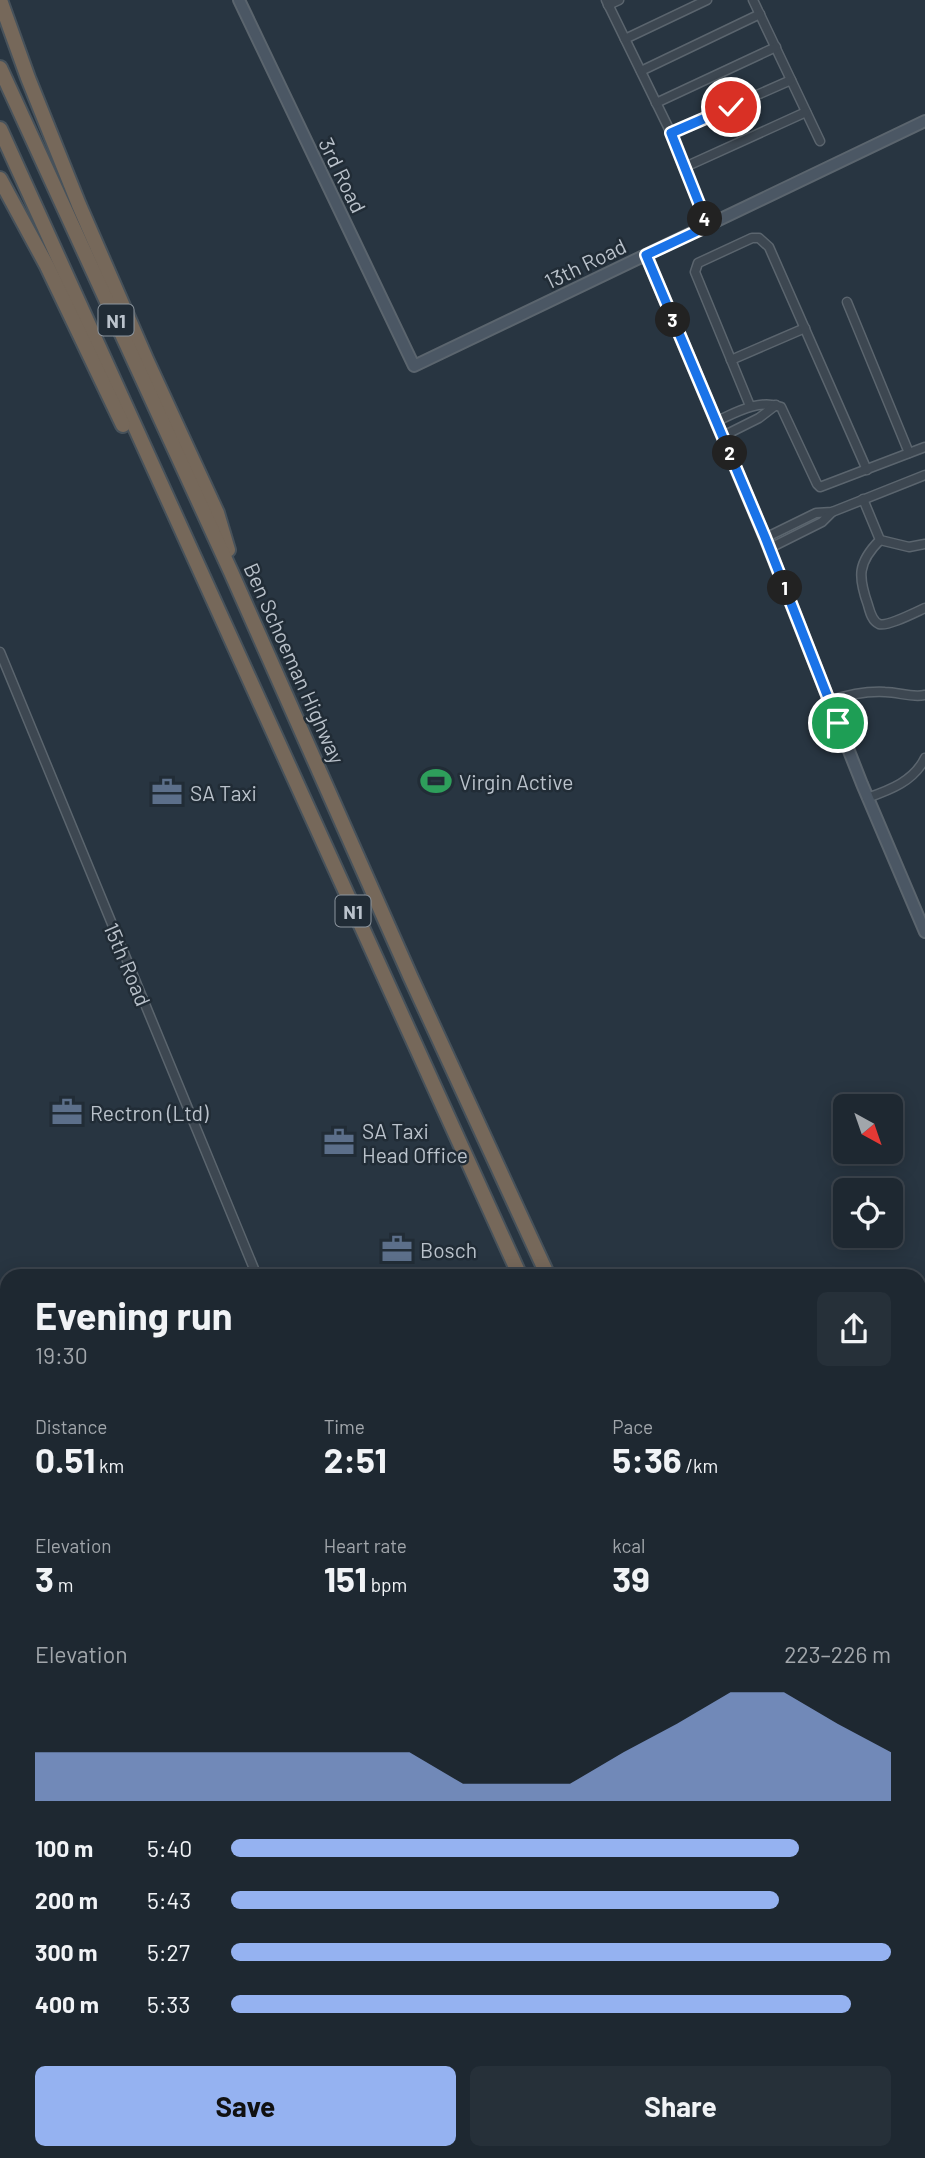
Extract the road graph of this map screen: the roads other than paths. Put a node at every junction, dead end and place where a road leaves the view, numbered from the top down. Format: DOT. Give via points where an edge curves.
graph roads {
  1 [pos="0,0"];
  2 [pos="239,0"];
  3 [pos="619,0"];
  4 [pos="707,0"];
  5 [pos="753,0"];
  6 [pos="607,3"];
  7 [pos="760,14"];
  8 [pos="625,39"];
  9 [pos="776,47"];
  10 [pos="0,68"];
  11 [pos="640,71"];
  12 [pos="791,80"];
  13 [pos="656,103"];
  14 [pos="806,112"];
  15 [pos="925,121"];
  16 [pos="0,129"];
  17 [pos="671,133"];
  18 [pos="820,141"];
  19 [pos="685,167"];
  20 [pos="0,179"];
  21 [pos="708,226"];
  22 [pos="646,255"];
  23 [pos="847,302"];
  24 [pos="804,328"];
  25 [pos="732,360"];
  26 [pos="414,366"];
  27 [pos="775,405"];
  28 [pos="750,406"];
  29 [pos="717,421"];
  30 [pos="723,436"];
  31 [pos="925,447"];
  32 [pos="909,453"];
  33 [pos="150,463"];
  34 [pos="867,470"];
  35 [pos="925,475"];
  36 [pos="863,499"];
  37 [pos="880,540"];
  38 [pos="768,543"];
  39 [pos="925,544"];
  40 [pos="231,572"];
  41 [pos="925,608"];
  42 [pos="0,652"];
  43 [pos="925,695"];
  44 [pos="829,701"];
  45 [pos="925,758"];
  46 [pos="867,798"];
  47 [pos="925,932"];
  48 [pos="254,1269"];
  49 [pos="517,1269"];
  50 [pos="545,1269"];
  1 -- 40 [label="highway" via="107,272 217,513"];
  2 -- 26 [label="street, 3rd Road"];
  3 -- 6 [label="street"];
  4 -- 8 [label="street"];
  5 -- 7 [label="street"];
  6 -- 8 [label="street"];
  7 -- 9 [label="street"];
  7 -- 11 [label="street"];
  8 -- 11 [label="street"];
  9 -- 12 [label="street"];
  9 -- 13 [label="street"];
  10 -- 40 [label="highway, Ben Schoeman Highway / N1"];
  11 -- 13 [label="street"];
  12 -- 14 [label="street"];
  12 -- 17 [label="street"];
  13 -- 17 [label="street"];
  14 -- 18 [label="street"];
  14 -- 19 [label="street"];
  15 -- 21 [label="street, 13th Road"];
  16 -- 33 [label="highway, N1"];
  17 -- 19 [label="street"];
  19 -- 21 [label="street"];
  20 -- 33 [label="highway" via="118,416"];
  21 -- 22 [label="street, 13th Road"];
  22 -- 26 [label="street, 13th Road"];
  22 -- 29 [label="street"];
  23 -- 32 [label="street"];
  24 -- 25 [label="street"];
  24 -- 25 [label="street" via="769,247 759,238 751,238 698,263 695,272"];
  24 -- 34 [label="street"];
  25 -- 28 [label="street"];
  27 -- 28 [label="street"];
  27 -- 30 [label="street"];
  27 -- 34 [label="street" via="784,410 820,487"];
  28 -- 29 [label="street"];
  29 -- 30 [label="street"];
  30 -- 38 [label="street"];
  31 -- 32 [label="street"];
  32 -- 34 [label="street"];
  33 -- 49 [label="highway, N1"];
  35 -- 36 [label="street"];
  36 -- 37 [label="street"];
  36 -- 38 [label="street" via="832,512 822,522"];
  37 -- 39 [label="street" via="909,547"];
  37 -- 41 [label="street" via="867,558 860,583 873,620 883,625"];
  38 -- 44 [label="street"];
  40 -- 50 [label="highway, Ben Schoeman Highway / N1"];
  42 -- 48 [label="street, 15th Road"];
  43 -- 44 [label="street" via="856,693"];
  44 -- 46 [label="street"];
  45 -- 46 [label="street" via="896,788"];
  46 -- 47 [label="street"];
}
